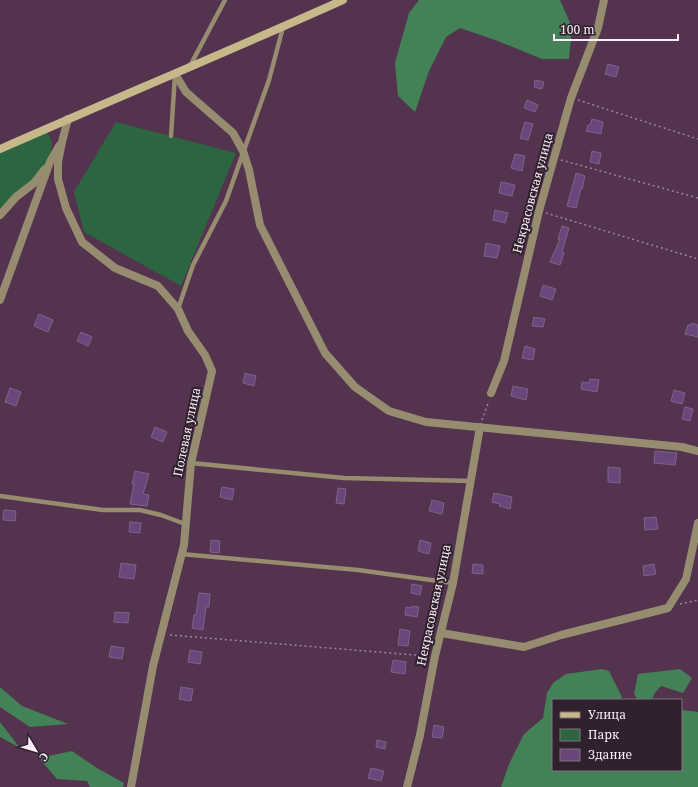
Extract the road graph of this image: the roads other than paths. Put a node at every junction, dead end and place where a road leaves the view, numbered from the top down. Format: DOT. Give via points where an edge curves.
graph roads {
  1 [pos="225,0"];
  2 [pos="343,0"];
  3 [pos="604,0"];
  4 [pos="283,27"];
  5 [pos="190,66"];
  6 [pos="175,74"];
  7 [pos="68,119"];
  8 [pos="171,136"];
  9 [pos="62,142"];
  10 [pos="0,149"];
  11 [pos="243,151"];
  12 [pos="50,162"];
  13 [pos="0,215"];
  14 [pos="0,300"];
  15 [pos="178,308"];
  16 [pos="491,393"];
  17 [pos="480,427"];
  18 [pos="698,451"];
  19 [pos="191,463"];
  20 [pos="471,481"];
  21 [pos="0,496"];
  22 [pos="698,523"];
  23 [pos="186,524"];
  24 [pos="182,554"];
  25 [pos="454,583"];
  26 [pos="441,633"];
  27 [pos="131,787"];
  28 [pos="407,787"];
  1 -- 5 [label="lane"];
  2 -- 4 [label="street"];
  3 -- 16 [label="street, Некрасовская улица" via="598,28 571,98 538,211 504,361"];
  4 -- 5 [label="street"];
  4 -- 11 [label="lane" via="269,80"];
  5 -- 6 [label="street"];
  6 -- 7 [label="street"];
  6 -- 8 [label="lane"];
  6 -- 11 [label="street" via="186,92 233,133"];
  7 -- 9 [label="street, Полевая улица"];
  7 -- 10 [label="street"];
  9 -- 12 [label="street, Полевая улица"];
  9 -- 15 [label="street, Полевая улица" via="58,179 66,208 82,242 116,268 158,286"];
  11 -- 15 [label="lane" via="226,201 193,265"];
  11 -- 17 [label="street" via="260,224 324,353 355,387 389,411 426,422"];
  12 -- 13 [label="street" via="34,182"];
  12 -- 14 [label="street, Полевая улица"];
  15 -- 19 [label="street, Полевая улица" via="188,331 205,355 212,371"];
  17 -- 18 [label="street" via="682,447"];
  17 -- 20 [label="street, Некрасовская улица"];
  19 -- 20 [label="lane" via="344,478"];
  19 -- 23 [label="street, Полевая улица"];
  20 -- 25 [label="street, Некрасовская улица"];
  21 -- 23 [label="lane" via="103,510 140,510"];
  22 -- 26 [label="street" via="686,579 668,608 524,647"];
  23 -- 24 [label="street, Полевая улица"];
  24 -- 25 [label="lane" via="358,570"];
  24 -- 27 [label="street, Полевая улица" via="153,666"];
  25 -- 26 [label="street, Некрасовская улица"];
  26 -- 28 [label="street, Некрасовская улица"];
}
